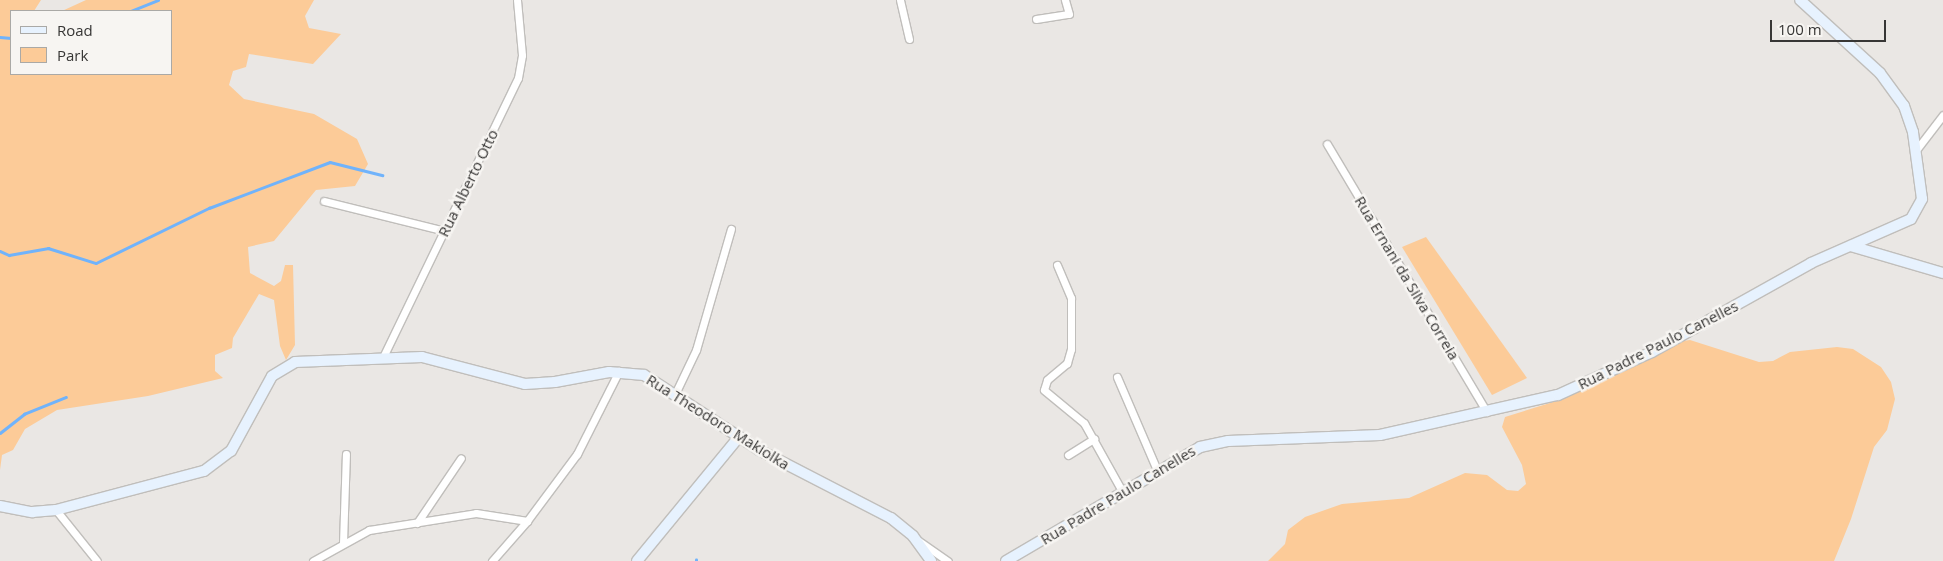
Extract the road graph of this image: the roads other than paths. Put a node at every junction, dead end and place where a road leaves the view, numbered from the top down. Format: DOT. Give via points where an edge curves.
graph roads {
  1 [pos="517,0"];
  2 [pos="900,0"];
  3 [pos="1065,0"];
  4 [pos="1800,0"];
  5 [pos="1036,19"];
  6 [pos="909,39"];
  7 [pos="1943,116"];
  8 [pos="1327,144"];
  9 [pos="1916,150"];
  10 [pos="324,201"];
  11 [pos="731,229"];
  12 [pos="445,231"];
  13 [pos="1851,246"];
  14 [pos="1058,264"];
  15 [pos="1943,274"];
  16 [pos="383,357"];
  17 [pos="619,371"];
  18 [pos="1118,377"];
  19 [pos="676,394"];
  20 [pos="1488,412"];
  21 [pos="739,437"];
  22 [pos="1094,439"];
  23 [pos="346,454"];
  24 [pos="1068,455"];
  25 [pos="461,458"];
  26 [pos="1157,470"];
  27 [pos="1122,492"];
  28 [pos="0,506"];
  29 [pos="56,510"];
  30 [pos="527,521"];
  31 [pos="417,523"];
  32 [pos="913,536"];
  33 [pos="343,542"];
  34 [pos="97,561"];
  35 [pos="313,561"];
  36 [pos="492,561"];
  37 [pos="636,561"];
  38 [pos="932,561"];
  39 [pos="948,561"];
  40 [pos="1006,561"];
  1 -- 12 [label="street, Rua Alberto Otto" via="522,55 518,78"];
  2 -- 6 [label="street"];
  3 -- 5 [label="street" via="1069,14"];
  4 -- 9 [label="street, Rua Padre Paulo Canelles" via="1889,83 1908,117"];
  7 -- 9 [label="street"];
  8 -- 20 [label="street, Rua Ernani da Silva Correia"];
  9 -- 13 [label="street, Rua Padre Paulo Canelles" via="1922,199 1920,208 1900,225"];
  10 -- 12 [label="street"];
  11 -- 19 [label="street" via="696,350"];
  12 -- 16 [label="street, Rua Alberto Otto"];
  13 -- 15 [label="street"];
  13 -- 20 [label="street, Rua Padre Paulo Canelles" via="1811,263 1652,352 1590,382 1542,400"];
  14 -- 22 [label="street" via="1070,298 1071,348 1067,363 1046,380 1044,390 1080,418"];
  16 -- 17 [label="street, Rua Theodoro Makiolka" via="431,358 525,384 544,384"];
  16 -- 29 [label="street, Rua Theodoro Makiolka" via="306,360 286,366 266,384 237,442 214,466 191,476"];
  17 -- 19 [label="street, Rua Theodoro Makiolka" via="644,375"];
  17 -- 30 [label="street" via="577,454"];
  18 -- 26 [label="street"];
  19 -- 21 [label="street, Rua Theodoro Makiolka"];
  20 -- 26 [label="street, Rua Padre Paulo Canelles" via="1366,437 1209,444"];
  21 -- 32 [label="street, Rua Theodoro Makiolka" via="883,514"];
  21 -- 37 [label="street"];
  22 -- 24 [label="street"];
  22 -- 27 [label="street"];
  23 -- 33 [label="street"];
  25 -- 31 [label="street"];
  26 -- 27 [label="street, Rua Padre Paulo Canelles"];
  27 -- 40 [label="street, Rua Padre Paulo Canelles"];
  28 -- 29 [label="street, Rua Theodoro Makiolka" via="32,512"];
  29 -- 34 [label="street"];
  30 -- 31 [label="street" via="476,513"];
  30 -- 36 [label="street"];
  31 -- 33 [label="street" via="369,530"];
  32 -- 38 [label="street, Rua Theodoro Makiolka"];
  32 -- 39 [label="street"];
  33 -- 35 [label="street"];
}
